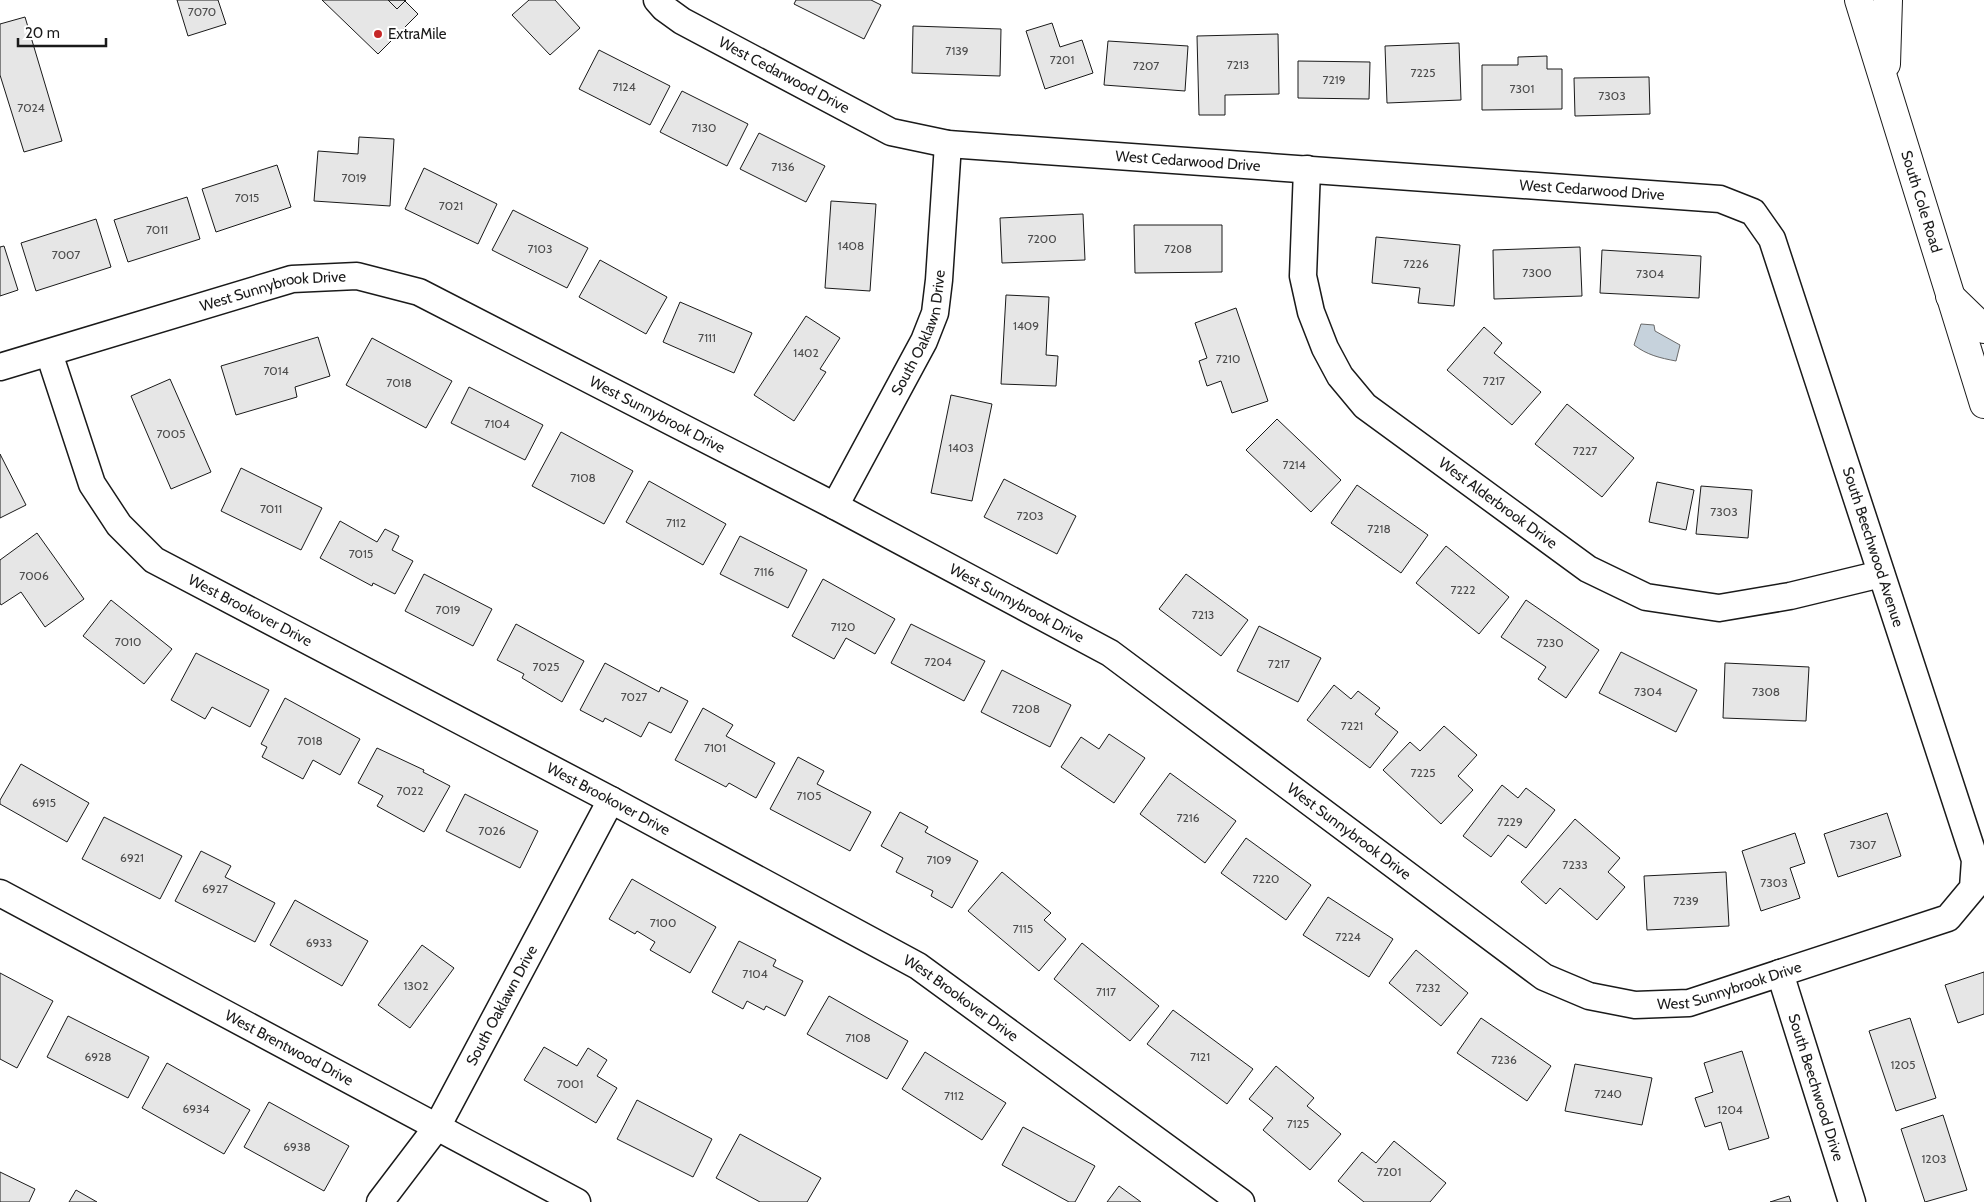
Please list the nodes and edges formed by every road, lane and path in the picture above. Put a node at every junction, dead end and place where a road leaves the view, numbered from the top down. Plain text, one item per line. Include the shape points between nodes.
1 (657, 0) edge
2 (1858, 0) edge
3 (1888, 0) edge
4 (1885, 81) junction
5 (948, 144) junction
6 (1307, 169) junction
7 (1753, 212) joint
8 (1950, 296) junction
9 (1984, 329) edge
10 (49, 353) junction
11 (0, 367) edge
12 (1984, 404) edge
13 (835, 506) junction
14 (1881, 574) junction
15 (610, 800) junction
16 (1973, 888) joint
17 (0, 893) edge
18 (1780, 973) junction
19 (437, 1127) junction
20 (380, 1202) edge
21 (577, 1202) edge
22 (1241, 1202) edge
23 (1852, 1202) edge

1 - 5 street, West Cedarwood Drive via 682,21 891,132
2 - 4 main road, South Cole Road
3 - 4 main road
4 - 8 main road, South Cole Road
5 - 6 street, West Cedarwood Drive
5 - 13 street, South Oaklawn Drive via 935,313 924,341
6 - 7 street, West Cedarwood Drive via 1720,199
6 - 14 street, West Alderbrook Drive via 1303,276 1311,312 1340,376 1365,406 1588,569 1646,597 1719,608 1790,596
7 - 14 street, South Beechwood Avenue via 1772,239
8 - 9 main road
8 - 12 main road, South Cole Road
10 - 11 street, West Sunnybrook Drive
10 - 13 street, West Sunnybrook Drive via 292,279 357,276 419,292
10 - 15 street, West Brookover Drive via 92,484 119,525 154,560
13 - 18 street, West Sunnybrook Drive via 1110,653 1544,977 1589,996 1635,1005 1689,1003
14 - 16 street, South Beechwood Avenue via 1974,860
15 - 19 street, South Oaklawn Drive
15 - 22 street, West Brookover Drive via 918,966
16 - 18 street, West Sunnybrook Drive via 1948,918
17 - 19 street, West Brentwood Drive
18 - 23 street, South Beechwood Drive
19 - 20 street, South Oaklawn Drive
19 - 21 street, West Brentwood Drive

